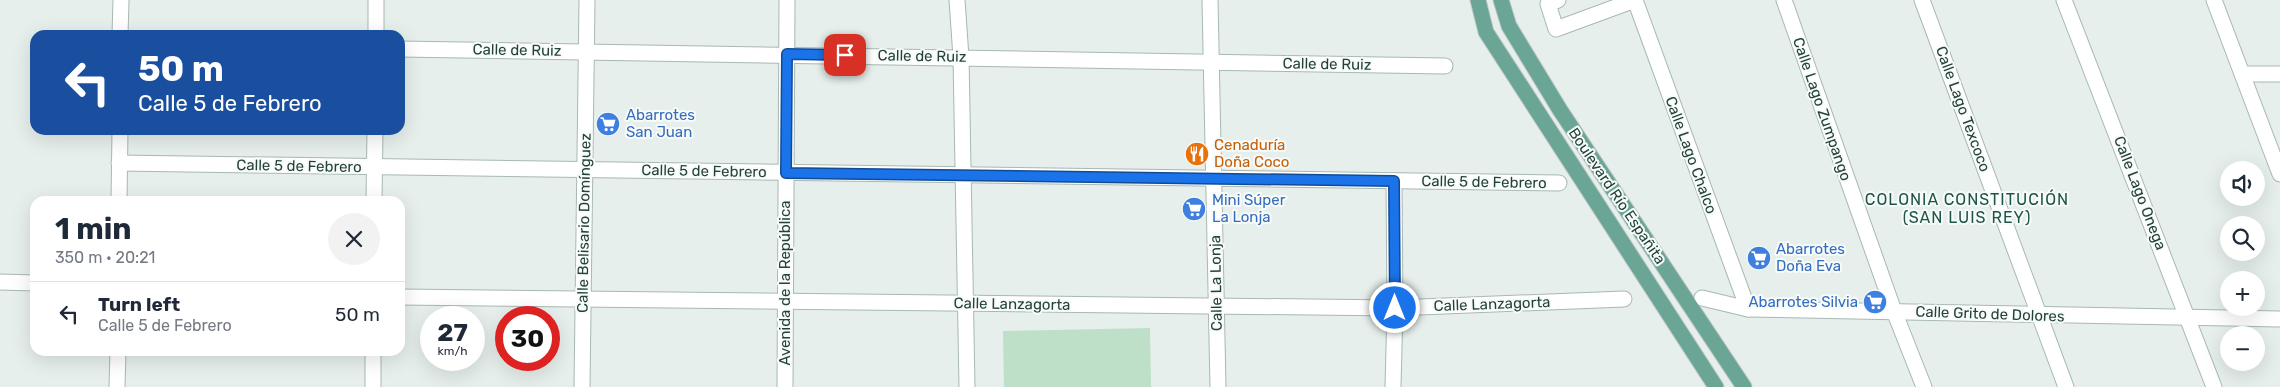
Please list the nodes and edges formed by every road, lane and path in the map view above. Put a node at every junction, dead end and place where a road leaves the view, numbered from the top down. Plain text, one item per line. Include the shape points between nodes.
1 (121, 0) edge
2 (376, 0) edge
3 (587, 0) edge
4 (787, 0) edge
5 (957, 0) edge
6 (1210, 0) edge
7 (1478, 0) edge
8 (1501, 0) edge
9 (1558, 0) edge
10 (1635, 0) edge
11 (1784, 0) edge
12 (1922, 0) edge
13 (2064, 0) edge
14 (2214, 0) edge
15 (120, 30) edge
16 (376, 30) edge
17 (405, 49) edge
18 (586, 51) junction
19 (787, 54) junction
20 (961, 57) junction
21 (1211, 62) junction
22 (1445, 66) dead end
23 (2242, 74) junction
24 (2280, 74) edge
25 (120, 135) edge
26 (375, 135) edge
27 (119, 163) junction
28 (375, 167) junction
29 (585, 170) junction
30 (786, 173) junction
31 (2280, 174) edge
32 (964, 175) junction
33 (1214, 179) junction
34 (1394, 181) junction
35 (1559, 183) dead end
36 (119, 196) edge
37 (374, 196) edge
38 (0, 282) edge
39 (30, 284) edge
40 (405, 297) edge
41 (1702, 298) dead end
42 (583, 299) junction
43 (1624, 299) dead end
44 (785, 301) junction
45 (966, 303) junction
46 (1217, 306) junction
47 (1395, 308) junction
48 (1748, 309) junction
49 (1894, 311) junction
50 (2040, 316) junction
51 (2188, 317) junction
52 (2280, 318) edge
53 (118, 356) edge
54 (373, 356) edge
55 (117, 387) edge
56 (373, 387) edge
57 (582, 387) edge
58 (785, 387) edge
59 (968, 387) edge
60 (1218, 387) edge
61 (1393, 387) edge
62 (1716, 387) edge
63 (1744, 387) edge
64 (1924, 387) edge
65 (2066, 387) edge
66 (2214, 387) edge

1 - 15 street
2 - 16 street
3 - 18 street, Calle Belisario Domínguez
4 - 19 street, Avenida de la República
5 - 20 street
6 - 21 street, Calle La Lonja
7 - 62 main road, Boulevard Río Españita via 1486,32
8 - 63 main road, Boulevard Río Españita via 1509,26 1560,110
9 - 10 street via 1548,4 1556,29
10 - 48 street, Calle Lago Chalco
11 - 49 street, Calle Lago Zumpango
12 - 50 street, Calle Lago Texcoco
13 - 51 street, Calle Lago Onega
14 - 23 street
17 - 18 street, Calle de Ruiz
18 - 19 street, Calle de Ruiz
18 - 29 street, Calle Belisario Domínguez
19 - 20 street, Calle de Ruiz
19 - 30 street, Avenida de la República
20 - 21 street, Calle de Ruiz
20 - 32 street
21 - 22 street, Calle de Ruiz
21 - 33 street, Calle La Lonja
23 - 24 street
23 - 31 street
25 - 27 street
26 - 28 street
27 - 28 street, Calle 5 de Febrero
27 - 36 street
28 - 29 street, Calle 5 de Febrero
28 - 37 street
29 - 30 street, Calle 5 de Febrero
29 - 42 street, Calle Belisario Domínguez
30 - 32 street, Calle 5 de Febrero
30 - 44 street, Avenida de la República
32 - 33 street, Calle 5 de Febrero
32 - 45 street
33 - 34 street, Calle 5 de Febrero
33 - 46 street, Calle La Lonja
34 - 35 street, Calle 5 de Febrero
34 - 47 street
38 - 39 street
40 - 42 street, Calle Lanzagorta
41 - 48 street, Calle Grito de Dolores
42 - 44 street, Calle Lanzagorta
42 - 57 street, Calle Belisario Domínguez
43 - 47 street, Calle Lanzagorta
44 - 45 street, Calle Lanzagorta
44 - 58 street, Avenida de la República
45 - 46 street, Calle Lanzagorta
45 - 59 street
46 - 47 street, Calle Lanzagorta
46 - 60 street, Calle La Lonja
47 - 61 street
48 - 49 street, Calle Grito de Dolores
49 - 50 street, Calle Grito de Dolores
49 - 64 street, Calle Lago Zumpango
50 - 51 street, Calle Grito de Dolores
50 - 65 street, Calle Lago Texcoco
51 - 52 street, Calle Grito de Dolores
51 - 66 street, Calle Lago Onega
53 - 55 street
54 - 56 street

